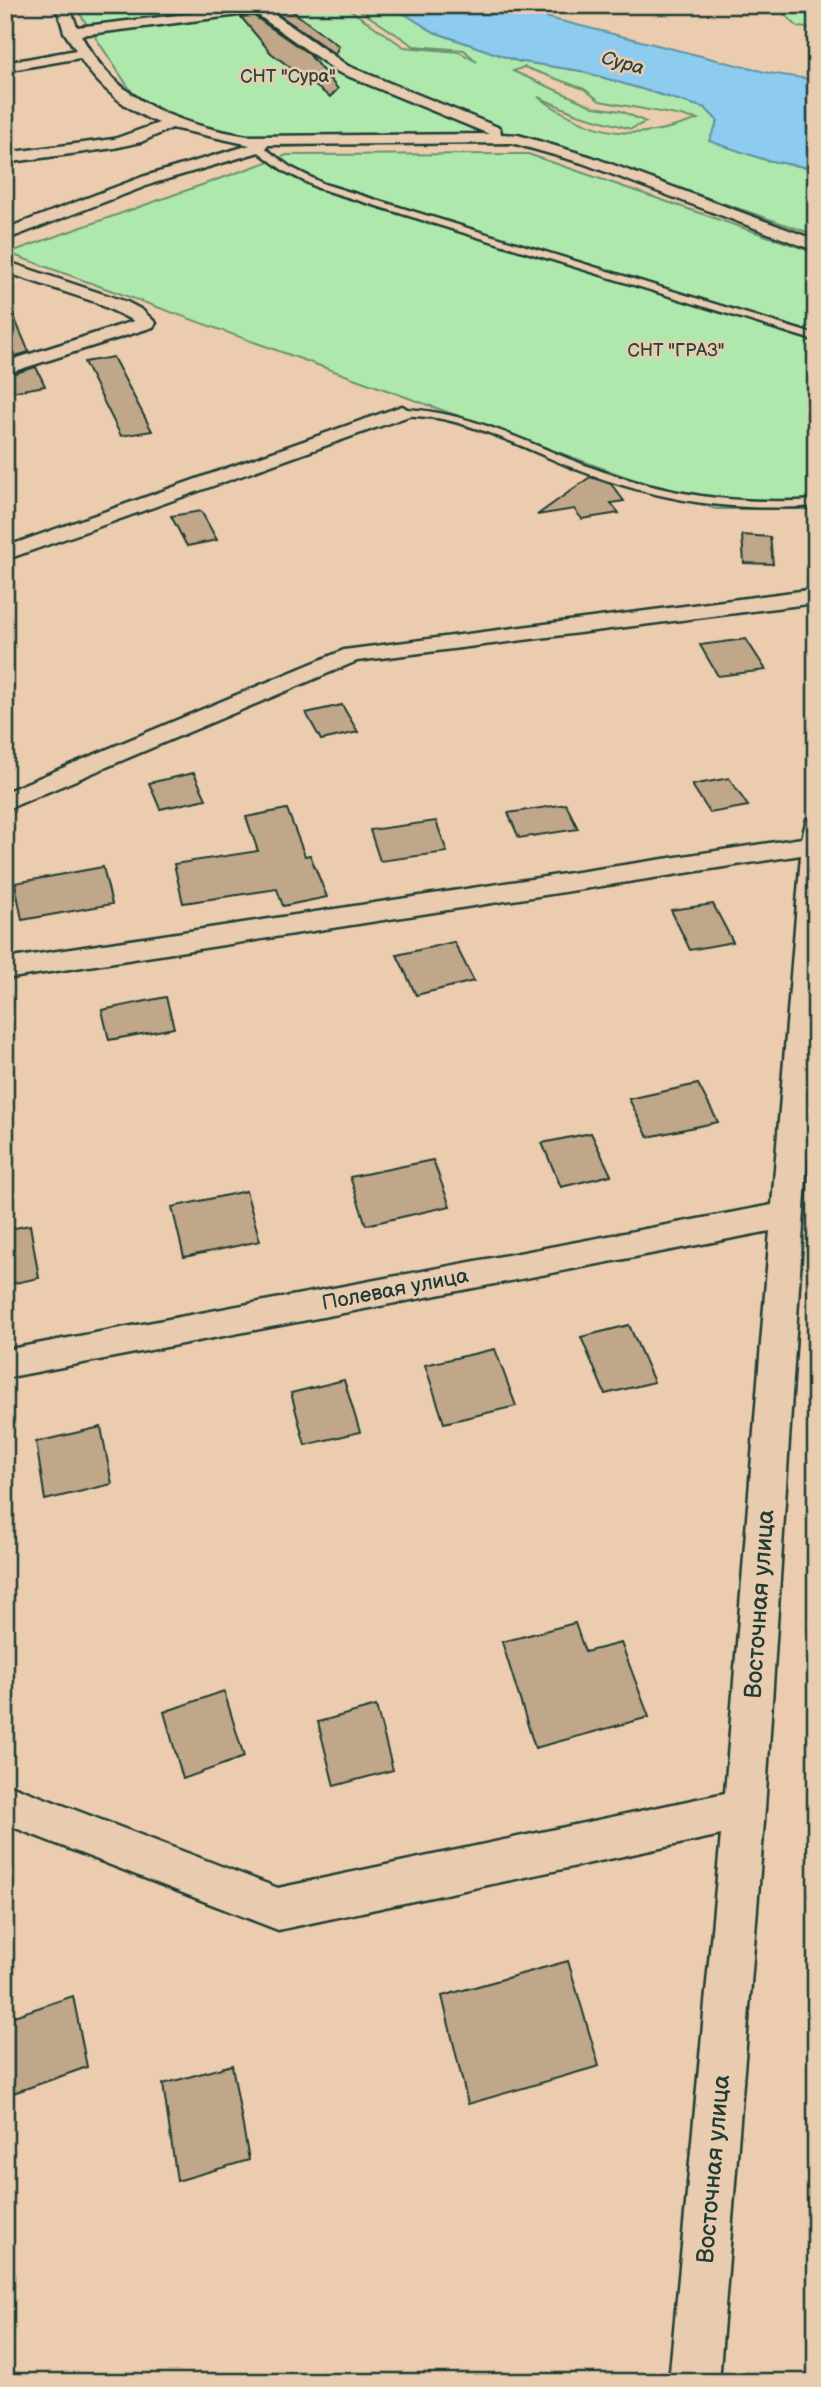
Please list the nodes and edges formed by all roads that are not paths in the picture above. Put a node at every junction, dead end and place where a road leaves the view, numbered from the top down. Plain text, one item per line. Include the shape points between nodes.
1 (62, 5) edge
2 (255, 7) edge
3 (71, 32) junction
4 (84, 53) junction
5 (5, 66) edge
6 (168, 124) junction
7 (513, 138) junction
8 (282, 141) junction
9 (259, 148) junction
10 (5, 158) edge
11 (5, 235) edge
12 (816, 246) edge
13 (9, 270) edge
14 (816, 338) edge
15 (5, 368) edge
16 (402, 412) joint
17 (816, 503) edge
18 (5, 554) edge
19 (816, 596) edge
20 (5, 802) edge
21 (814, 835) edge
22 (5, 969) edge
23 (786, 1214) junction
24 (5, 1364) edge
25 (5, 1803) edge
26 (744, 1809) junction
27 (694, 2382) edge

1 - 3 street
2 - 3 street
2 - 7 street via 343,69
3 - 4 street
4 - 5 street
4 - 6 street via 118,93
6 - 8 street via 217,137
6 - 10 street via 158,132 121,141
7 - 8 street
7 - 12 street via 587,160
8 - 9 street
9 - 11 street via 148,180
9 - 14 lane via 286,169 332,190
13 - 15 street via 68,286 132,312 147,323
16 - 17 lane via 436,414 516,438 582,468 691,502 745,507
16 - 18 street
19 - 20 street via 352,655
21 - 22 street
21 - 23 street, Восточная улица
23 - 24 street, Полевая улица
23 - 26 street, Восточная улица
25 - 26 street via 278,1909
26 - 27 street, Восточная улица

